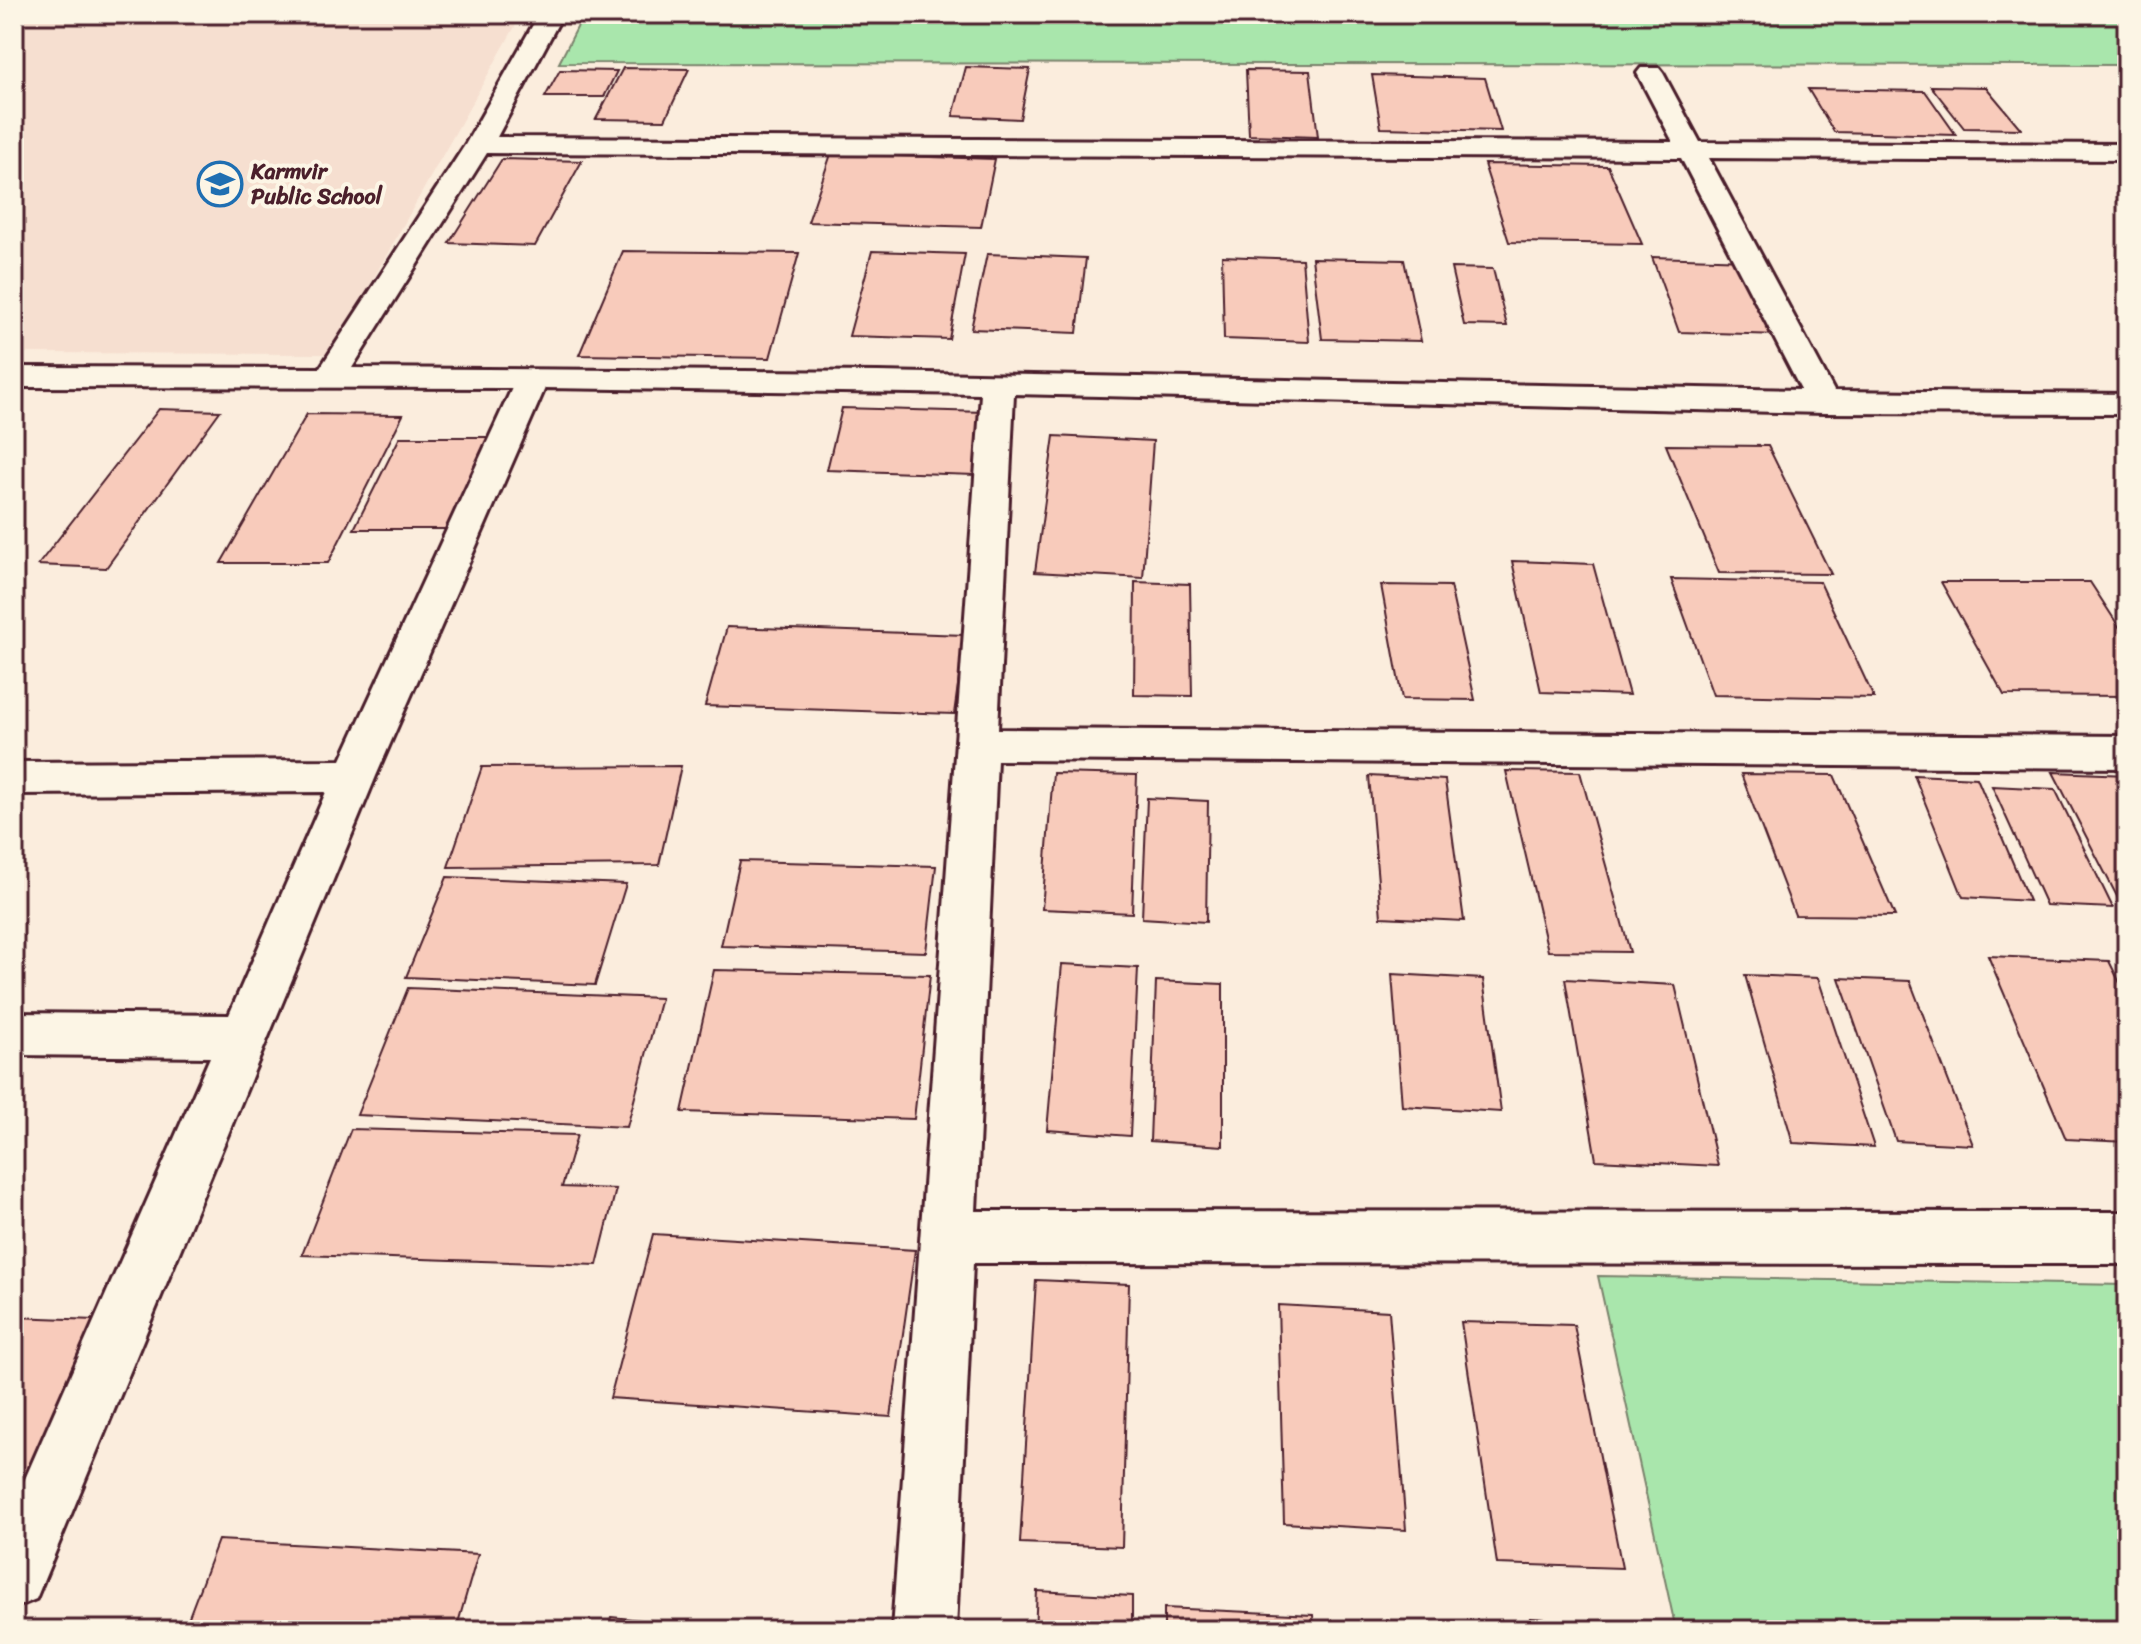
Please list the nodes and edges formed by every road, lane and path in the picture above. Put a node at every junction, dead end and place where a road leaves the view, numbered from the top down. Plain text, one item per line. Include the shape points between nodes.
1 (551, 14) edge
2 (1650, 73) dead end
3 (479, 145) junction
4 (1691, 150) junction
5 (2127, 152) edge
6 (14, 377) edge
7 (330, 377) junction
8 (533, 379) junction
9 (998, 384) junction
10 (1824, 403) junction
11 (2127, 404) edge
12 (977, 744) junction
13 (2127, 752) edge
14 (355, 776) junction
15 (14, 778) edge
16 (14, 1034) edge
17 (244, 1036) junction
18 (947, 1237) junction
19 (2127, 1238) edge
20 (14, 1577) edge
21 (924, 1630) edge

1 - 3 street
2 - 4 street
3 - 4 street
3 - 7 street
4 - 5 street
4 - 10 street
6 - 7 street
7 - 8 street
8 - 9 street
8 - 14 street
9 - 10 street
9 - 12 street
10 - 11 street
12 - 13 street
12 - 18 street
14 - 15 street
14 - 17 street
16 - 17 street
17 - 20 street
18 - 19 street
18 - 21 street

